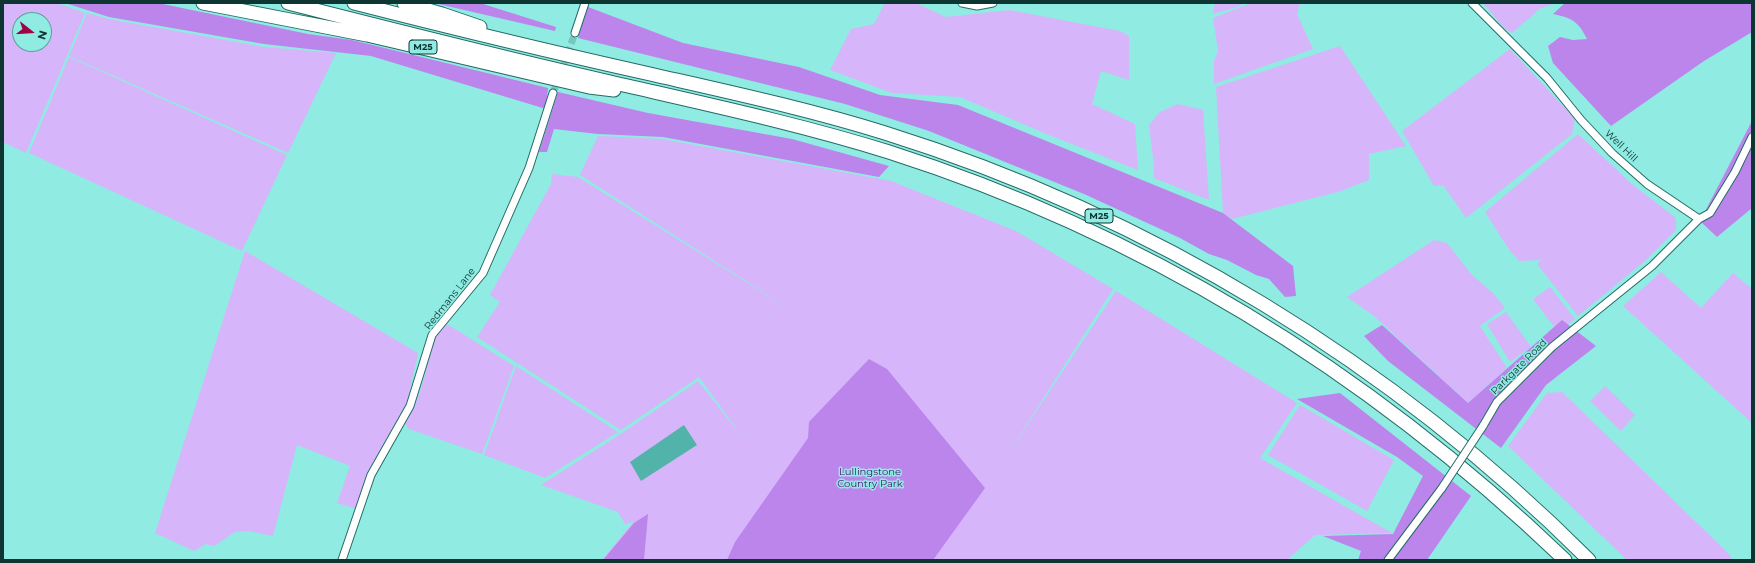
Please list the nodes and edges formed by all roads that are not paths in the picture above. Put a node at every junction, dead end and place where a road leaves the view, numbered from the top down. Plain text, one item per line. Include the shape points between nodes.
1 (203, 3) edge
2 (288, 3) edge
3 (354, 3) edge
4 (404, 3) edge
5 (585, 3) edge
6 (962, 3) edge
7 (993, 3) edge
8 (1472, 3) edge
9 (575, 33) tunnel mouth
10 (522, 44) junction
11 (642, 89) junction
12 (553, 93) tunnel mouth
13 (1752, 137) edge
14 (1699, 219) junction
15 (342, 560) edge
16 (1388, 560) edge
17 (1565, 560) edge
18 (1590, 560) edge

1 - 11 highway, M25 via 375,36 589,87
2 - 11 highway, M25 via 489,54
3 - 10 highway, M25
4 - 10 highway, M25 via 456,18
5 - 9 street
6 - 7 street via 977,6
8 - 14 street, Well Hill via 1548,78 1612,154 1647,184
10 - 18 highway, M25 via 838,119 977,164 1109,221 1234,286 1361,367 1460,442 1536,508
11 - 17 highway, M25 via 800,126 928,165 1024,202 1150,260 1282,335 1362,389 1467,471
12 - 15 street, Redmans Lane via 529,168 483,273 432,336 410,406 371,475
13 - 14 street via 1735,172 1710,213
14 - 16 street, Parkgate Road, bridge via 1652,266 1552,347 1497,402 1442,488

